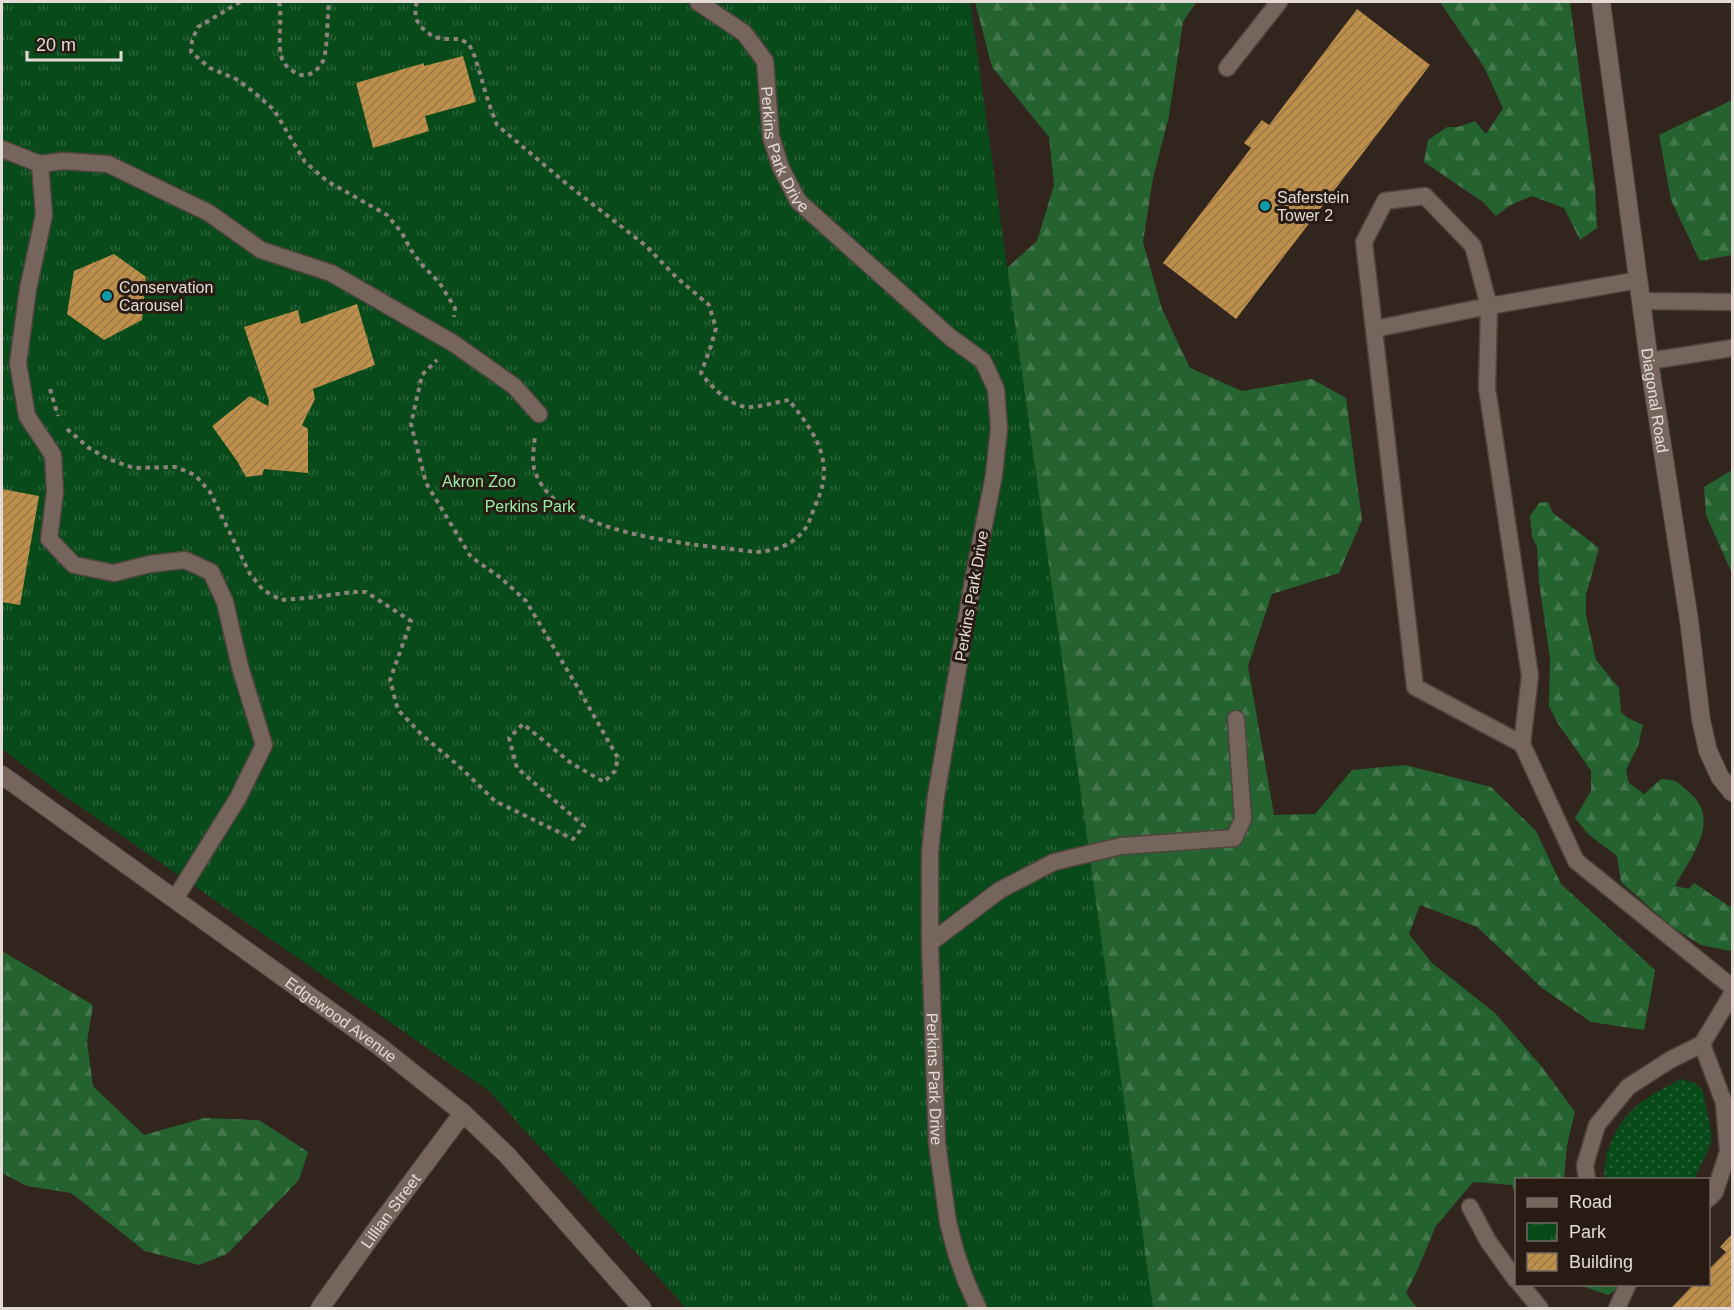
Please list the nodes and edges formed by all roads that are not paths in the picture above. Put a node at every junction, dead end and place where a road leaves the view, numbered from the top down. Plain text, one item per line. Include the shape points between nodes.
1 (698, 2) edge
2 (1279, 2) edge
3 (1601, 2) edge
4 (1227, 68) dead end
5 (2, 149) edge
6 (40, 164) junction
7 (1639, 280) junction
8 (1641, 301) junction
9 (1732, 302) edge
10 (1489, 306) junction
11 (1374, 329) junction
12 (1732, 348) edge
13 (1649, 361) junction
14 (539, 414) road end
15 (1236, 719) dead end
16 (1522, 744) junction
17 (2, 775) edge
18 (1732, 792) edge
19 (175, 899) junction
20 (930, 943) junction
21 (1732, 987) edge
22 (1732, 994) edge
23 (1702, 1044) junction
24 (463, 1113) junction
25 (1587, 1178) edge
26 (1710, 1197) edge
27 (1470, 1207) dead end
28 (1515, 1279) edge
29 (1522, 1286) edge
30 (1627, 1286) edge
31 (321, 1308) edge
32 (642, 1308) edge
33 (978, 1308) edge
34 (1540, 1308) edge
35 (1617, 1308) edge

1 - 20 lane, Perkins Park Drive via 744,33 765,61 771,137 798,201 983,361 996,389 999,428 994,475 935,807 930,852
2 - 4 lane
3 - 7 street, Diagonal Road
5 - 6 lane
6 - 14 lane via 108,164 209,213 261,250 331,273 453,343 514,386
6 - 19 lane via 44,215 18,363 27,416 53,455 55,492 49,539 74,565 114,573 185,560 211,572 225,602 264,745 238,798
7 - 8 street, Diagonal Road
7 - 10 lane
8 - 9 lane
8 - 13 street, Diagonal Road
10 - 11 lane
10 - 11 lane via 1473,246 1425,196 1385,201 1364,242
10 - 16 lane via 1487,388 1530,676
11 - 16 lane via 1415,687
12 - 13 lane
13 - 18 street, Diagonal Road via 1701,720 1708,751
15 - 20 lane via 1243,819 1234,838 1121,846 1054,862 1000,890
16 - 21 lane via 1576,861
17 - 19 street, Edgewood Avenue
19 - 24 street, Edgewood Avenue via 379,1046
20 - 33 lane, Perkins Park Drive via 937,1143 948,1222
22 - 23 lane
23 - 25 lane via 1628,1086 1597,1125 1584,1165
23 - 26 lane via 1724,1103 1728,1152
24 - 31 street, Lillian Street
24 - 32 street, Edgewood Avenue via 507,1155
27 - 28 lane
29 - 34 lane
30 - 35 lane

